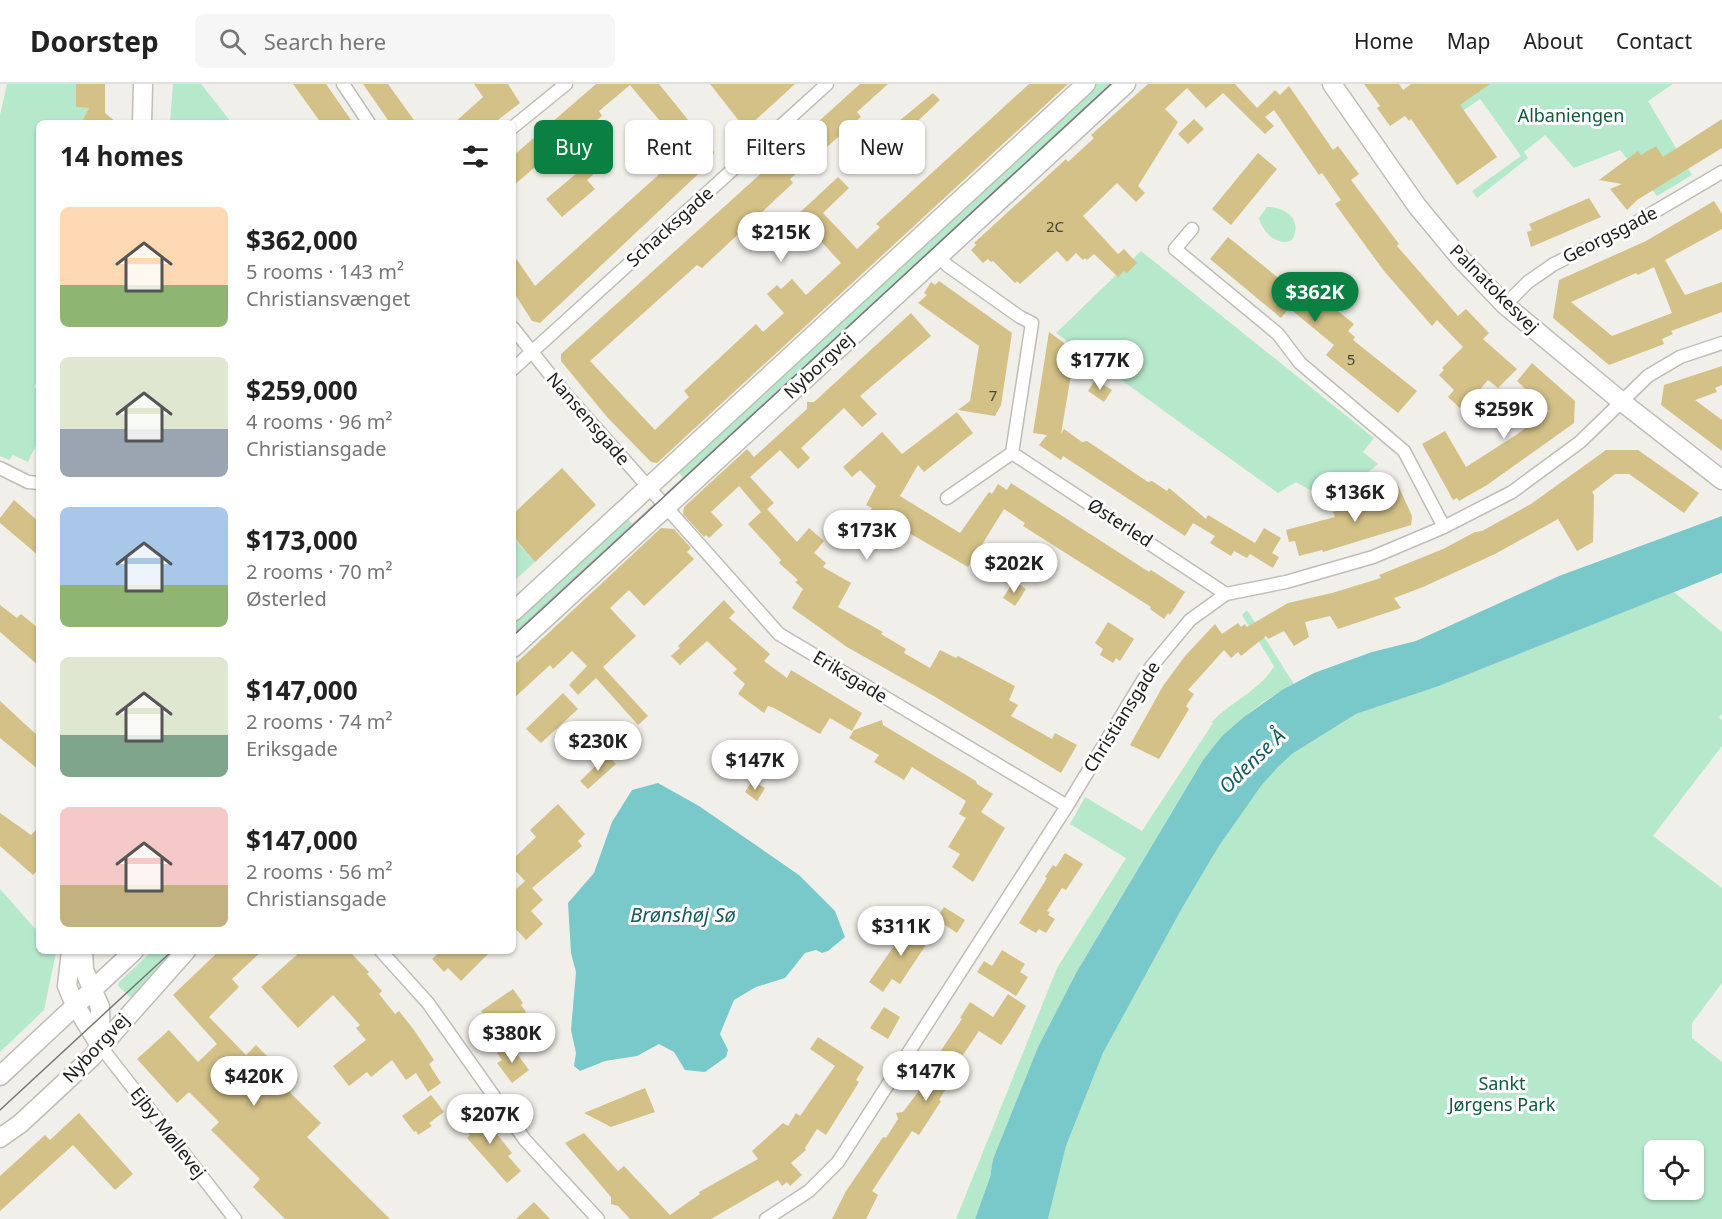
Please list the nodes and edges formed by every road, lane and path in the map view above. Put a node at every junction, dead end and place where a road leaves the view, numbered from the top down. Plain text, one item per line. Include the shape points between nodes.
1 (143, 84) edge
2 (343, 84) edge
3 (566, 84) edge
4 (826, 84) edge
5 (1086, 84) edge
6 (1126, 84) edge
7 (1332, 84) edge
8 (142, 120) edge
9 (367, 120) edge
10 (516, 125) edge
11 (1722, 172) edge
12 (1192, 229) dead end
13 (938, 256) junction
14 (1504, 305) junction
15 (516, 332) edge
16 (1722, 343) edge
17 (530, 353) junction
18 (516, 366) edge
19 (1622, 402) junction
20 (1012, 453) junction
21 (0, 468) edge
22 (1722, 480) edge
23 (36, 483) edge
24 (648, 487) junction
25 (948, 498) dead end
26 (666, 508) junction
27 (1444, 527) junction
28 (1226, 594) junction
29 (516, 609) edge
30 (516, 645) edge
31 (1067, 807) junction
32 (71, 954) edge
33 (83, 954) edge
34 (131, 954) edge
35 (183, 954) edge
36 (384, 954) edge
37 (93, 989) junction
38 (75, 1005) junction
39 (101, 1047) junction
40 (0, 1076) edge
41 (0, 1138) edge
42 (235, 1219) edge
43 (597, 1219) edge
44 (766, 1219) edge

1 - 8 street
2 - 9 street
3 - 10 street
4 - 17 street, Schacksgade
5 - 24 street, Nyborgvej
6 - 13 street, Nyborgvej
7 - 14 street, Palnatokesvej via 1422,212
11 - 14 street, Georgsgade via 1627,228 1554,264
12 - 27 street via 1175,249 1278,334 1300,363 1404,452
13 - 20 street via 1032,323
13 - 26 street, Nyborgvej
14 - 19 street, Palnatokesvej
15 - 17 street, Nansensgade
16 - 19 street, Christiansgade via 1680,357 1656,371
17 - 18 street, Schacksgade
17 - 24 street, Nansensgade
19 - 22 street, Palnatokesvej
19 - 27 street, Christiansgade via 1580,442 1512,492
20 - 25 street
20 - 28 street, Østerled
21 - 23 street
24 - 26 street, Nansensgade
24 - 29 street, Nyborgvej
26 - 30 street, Nyborgvej
26 - 31 street, Eriksgade via 779,634
27 - 28 street, Christiansgade via 1373,557 1286,582
28 - 31 street, Christiansgade via 1190,620 1151,667
31 - 44 street, Christiansgade via 838,1162 809,1191
32 - 38 street via 67,986
33 - 37 street via 84,970
34 - 37 street
35 - 39 street, Nyborgvej
36 - 43 street via 428,1003 525,1140
37 - 38 street
37 - 39 street via 100,1007
38 - 39 street
38 - 40 street
39 - 41 street, Nyborgvej
39 - 42 street, Ejby Møllevej

